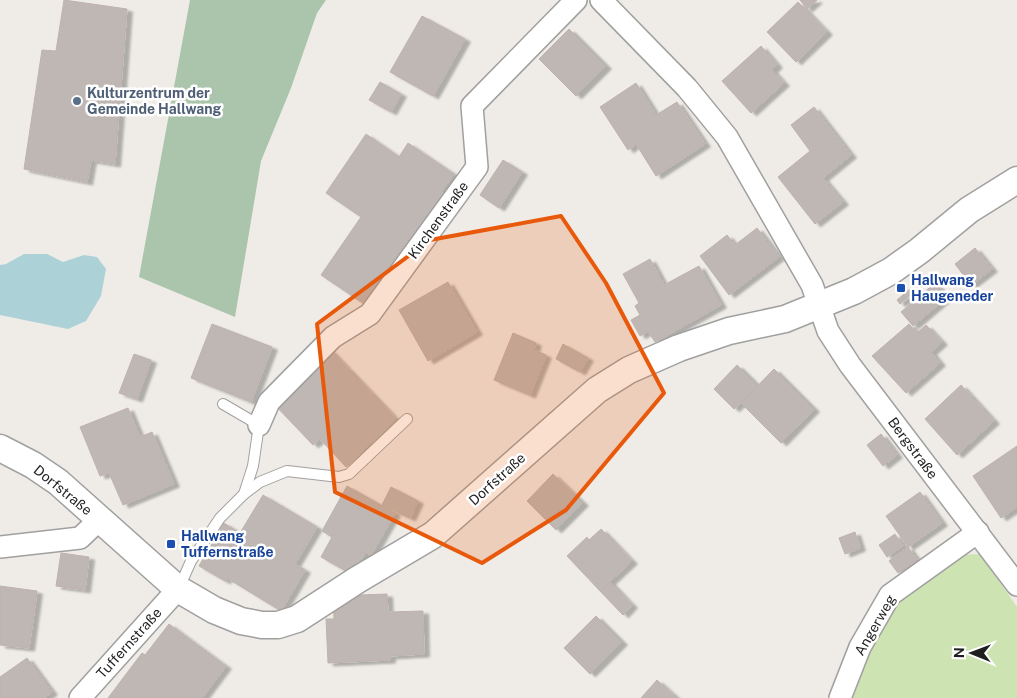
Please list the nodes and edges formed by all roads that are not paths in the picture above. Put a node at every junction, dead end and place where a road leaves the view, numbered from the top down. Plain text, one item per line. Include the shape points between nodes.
1 (576, 0) edge
2 (601, 0) edge
3 (1017, 180) edge
4 (819, 306) junction
5 (223, 404) dead end
6 (406, 419) dead end
7 (259, 425) junction
8 (0, 448) edge
9 (244, 494) junction
10 (100, 519) junction
11 (978, 532) junction
12 (0, 547) edge
13 (1017, 585) edge
14 (178, 589) junction
15 (80, 698) edge
16 (840, 698) edge

1 - 7 street, Kirchenstraße via 472,106 477,168 370,314 333,337 269,402
2 - 4 street via 687,88 727,137 812,284
3 - 4 street, Dorfstraße via 969,210 891,271
4 - 11 street, Bergstraße via 828,330 850,365
4 - 14 street, Dorfstraße via 784,319 729,331 679,348 630,370 597,390 433,535 297,619 278,625 241,620 214,610
5 - 7 lane
6 - 9 lane via 349,474 339,478 287,471 260,482
7 - 9 lane via 253,466
8 - 10 street, Dorfstraße via 58,482
9 - 14 lane via 220,518 191,560
10 - 12 street, Dorfstraße via 80,538
10 - 14 street, Dorfstraße
11 - 13 street, Bergstraße
11 - 16 street, Angerweg via 890,595 860,646
14 - 15 street, Tuffernstraße

